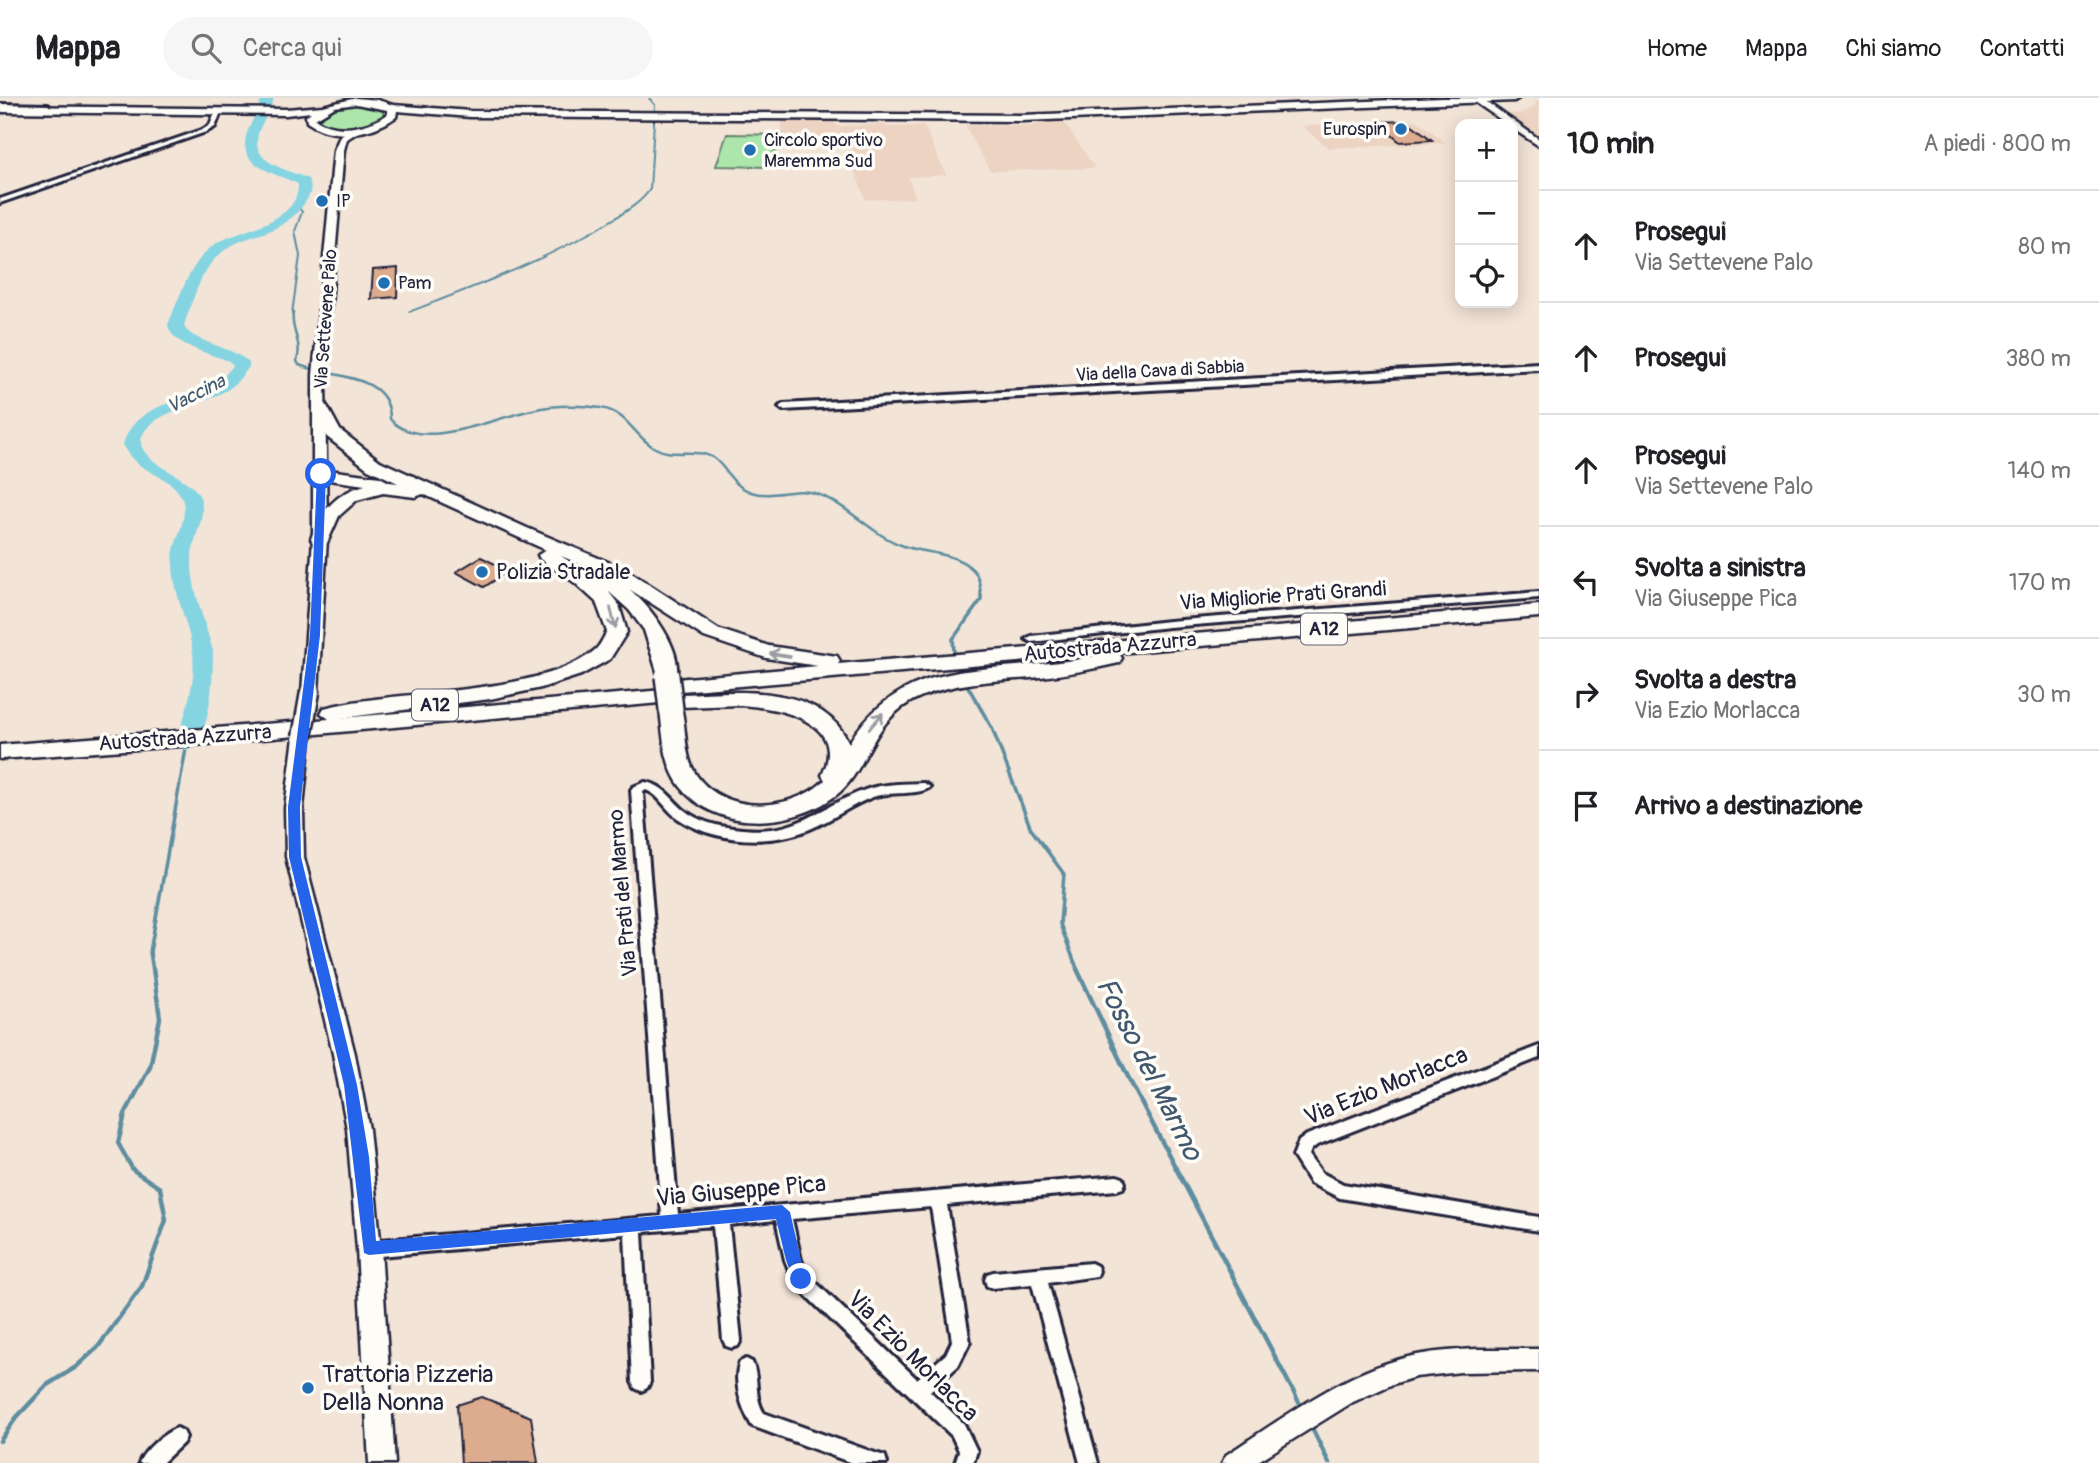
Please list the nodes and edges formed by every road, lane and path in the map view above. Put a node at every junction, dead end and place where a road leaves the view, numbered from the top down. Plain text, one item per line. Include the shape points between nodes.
1 (37, 98) edge
2 (1502, 98) edge
3 (1514, 98) edge
4 (342, 100) edge
5 (1478, 100) edge
6 (28, 106) junction
7 (0, 108) edge
8 (321, 108) junction
9 (87, 110) junction
10 (218, 112) junction
11 (286, 112) junction
12 (391, 114) junction
13 (1506, 119) edge
14 (310, 120) junction
15 (1518, 128) edge
16 (331, 129) junction
17 (358, 129) junction
18 (340, 141) junction
19 (1539, 144) edge
20 (0, 201) edge
21 (1539, 366) edge
22 (783, 407) dead end
23 (321, 410) junction
24 (374, 465) junction
25 (321, 474) junction
26 (408, 489) junction
27 (320, 539) junction
28 (543, 553) junction
29 (569, 554) junction
30 (1539, 595) edge
31 (1539, 611) edge
32 (1539, 622) edge
33 (1031, 639) dead end
34 (1111, 652) junction
35 (960, 666) junction
36 (673, 695) junction
37 (332, 713) junction
38 (208, 731) junction
39 (170, 734) junction
40 (0, 739) edge
41 (0, 752) edge
42 (924, 787) dead end
43 (1539, 1052) edge
44 (1117, 1183) dead end
45 (938, 1199) junction
46 (782, 1212) junction
47 (720, 1217) junction
48 (671, 1222) junction
49 (1539, 1224) edge
50 (633, 1225) junction
51 (369, 1248) junction
52 (1091, 1271) dead end
53 (1038, 1276) junction
54 (993, 1280) dead end
55 (732, 1340) dead end
56 (1539, 1360) edge
57 (746, 1368) dead end
58 (641, 1382) dead end
59 (918, 1391) junction
60 (177, 1437) dead end
61 (380, 1459) edge
62 (148, 1463) edge
63 (878, 1463) edge
64 (964, 1463) edge
65 (1089, 1463) edge
66 (1234, 1463) edge

1 - 6 street
2 - 3 main road
2 - 5 main road
4 - 8 main road
4 - 12 main road via 368,102
5 - 12 main road via 1033,118
5 - 13 street
6 - 7 street
6 - 9 street
7 - 9 main road
8 - 11 main road
8 - 14 main road
9 - 10 main road
10 - 11 main road
10 - 20 street via 213,126 201,132
11 - 14 main road
12 - 17 main road
14 - 16 main road
15 - 19 street
16 - 17 main road
16 - 18 main road
17 - 18 main road
18 - 23 main road, Via Settevene Palo via 320,370
21 - 22 street, Via della Cava di Sabbia
23 - 24 highway via 333,433
23 - 25 main road, Via Settevene Palo
24 - 25 highway via 349,463
24 - 29 highway
25 - 26 highway
25 - 27 main road, Via Settevene Palo
26 - 27 highway via 378,488 347,498 332,512
26 - 28 highway
27 - 51 main road, Via Settevene Palo, bridge via 310,692 294,807 295,857 355,1108
28 - 36 highway via 600,577 636,604 659,640
28 -> 37 highway via 582,579 610,607 615,634 596,658 563,675 519,688
35 -> 29 highway via 840,662 747,647 702,628 626,577
29 - 36 highway via 648,611 668,649
30 - 33 street, Via Migliorie Prati Grandi
31 - 34 highway, Autostrada Azzurra / A12
32 - 34 highway, Autostrada Azzurra / A12
34 - 35 highway via 1081,667
35 - 36 highway, Autostrada Azzurra / A12
36 -> 35 highway via 680,762 695,789 727,807 772,811 805,804 830,788 870,727 889,707
36 - 36 highway via 794,708 831,730 840,747 840,760 827,783 806,799 769,807 740,805 717,797 694,779 685,762
36 - 37 highway, Autostrada Azzurra / A12
36 - 38 highway, Autostrada Azzurra / A12 via 463,719
37 - 38 highway, Autostrada Azzurra / A12
38 - 39 highway, Autostrada Azzurra / A12
39 - 40 highway, Autostrada Azzurra / A12
39 - 41 highway, Autostrada Azzurra / A12
42 - 48 street, Via Prati del Marmo via 873,792 810,825 767,835 704,826 681,814 656,788 638,790
43 - 49 street, Via Ezio Morlacca via 1312,1140 1301,1156 1316,1178 1340,1191
44 - 45 street, Via Giuseppe Pica
45 - 46 street, Via Giuseppe Pica
45 - 59 street via 961,1342 952,1360
46 - 47 street, Via Giuseppe Pica
46 - 59 street, Via Ezio Morlacca via 801,1279
47 - 48 street, Via Giuseppe Pica
47 - 55 street
48 - 50 street, Via Giuseppe Pica
50 - 51 street, Via Giuseppe Pica
50 - 58 street
51 - 61 main road
52 - 53 street
53 - 54 street
53 - 65 street
56 - 66 street via 1413,1366 1334,1402
57 - 63 street via 749,1405 758,1420
59 - 64 street, Via Ezio Morlacca via 961,1434 968,1451
60 - 62 street

